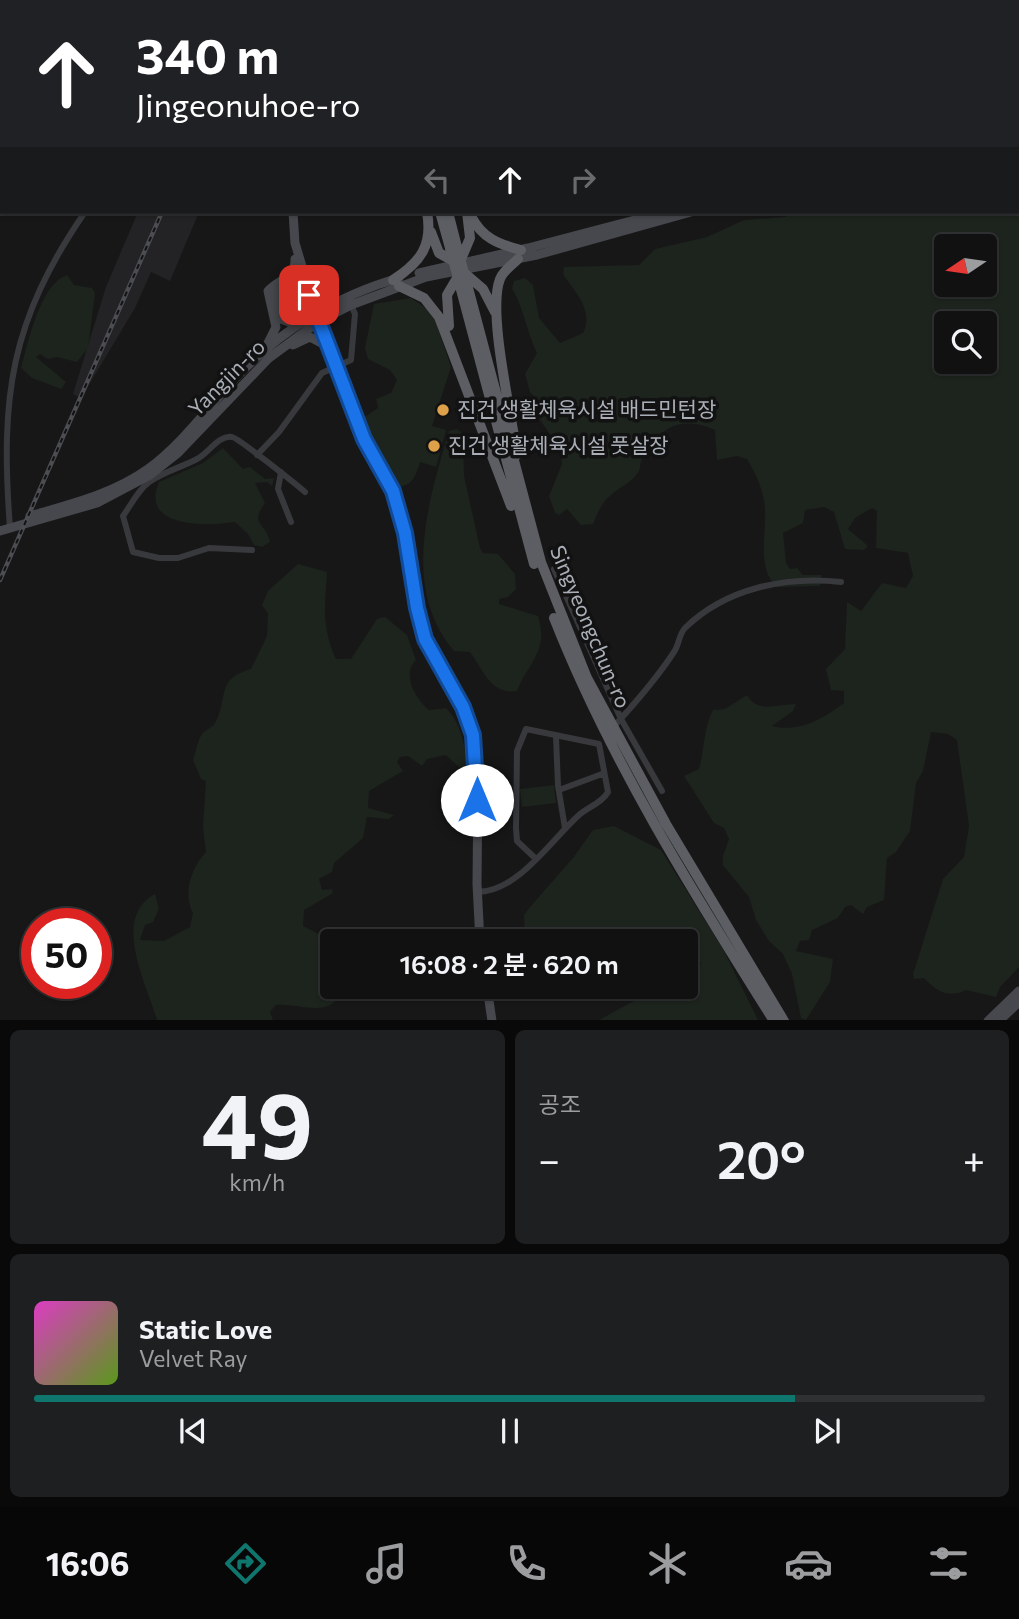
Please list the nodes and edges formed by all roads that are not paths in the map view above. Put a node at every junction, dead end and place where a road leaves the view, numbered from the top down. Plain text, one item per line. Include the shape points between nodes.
1 (84, 214) edge
2 (293, 214) edge
3 (427, 214) edge
4 (441, 214) edge
5 (448, 214) edge
6 (468, 214) edge
7 (469, 214) edge
8 (658, 214) edge
9 (683, 214) edge
10 (430, 229) junction
11 (295, 243) junction
12 (454, 247) junction
13 (519, 254) junction
14 (460, 267) junction
15 (304, 279) junction
16 (396, 283) junction
17 (464, 285) junction
18 (309, 295) junction
19 (351, 305) junction
20 (332, 309) junction
21 (317, 318) junction
22 (497, 318) junction
23 (305, 320) junction
24 (327, 346) junction
25 (262, 353) junction
26 (276, 353) junction
27 (457, 358) junction
28 (336, 368) junction
29 (257, 455) junction
30 (281, 472) junction
31 (136, 489) junction
32 (305, 492) dead end
33 (528, 520) junction
34 (291, 522) dead end
35 (5, 527) edge
36 (525, 537) junction
37 (252, 550) dead end
38 (554, 569) dead end
39 (841, 582) dead end
40 (619, 722) junction
41 (556, 737) junction
42 (602, 774) junction
43 (559, 790) junction
44 (662, 791) dead end
45 (565, 828) junction
46 (536, 859) junction
47 (477, 892) junction
48 (479, 929) edge
49 (1019, 991) edge
50 (488, 999) edge
51 (1019, 1002) edge
52 (492, 1020) edge
53 (774, 1020) edge
54 (784, 1020) edge
55 (988, 1020) edge
56 (999, 1020) edge

1 - 35 street via 38,289 11,364 1,430
2 - 11 main road
3 - 10 highway
4 - 12 highway, Singyeongchun-ro
5 - 12 highway, Singyeongchun-ro
6 - 14 highway via 470,238
7 - 13 highway via 483,234
8 - 13 main road, Yangjin-ro
9 - 13 main road, Yangjin-ro
10 - 14 highway via 439,253
10 - 16 highway via 424,254
11 - 15 main road
11 - 25 main road via 296,268 268,290 276,327
12 - 17 highway, Singyeongchun-ro, bridge
13 - 14 main road, Yangjin-ro
13 - 22 highway via 501,276
14 - 16 main road, Yangjin-ro
14 - 22 highway via 483,289
14 - 27 highway via 445,305
15 - 18 main road
15 - 20 main road via 317,301
16 - 19 main road, Yangjin-ro
16 - 20 main road, Yangjin-ro
16 - 27 highway via 434,307
17 - 33 highway, Singyeongchun-ro
17 - 36 highway, Singyeongchun-ro
18 - 21 main road
18 - 23 main road via 295,283 275,293 281,319 294,324
19 - 20 main road, Yangjin-ro
19 - 28 street via 355,314 352,360
20 - 21 main road, Yangjin-ro
20 - 24 main road
21 - 23 main road, Yangjin-ro
21 - 24 main road
21 - 26 main road, Yangjin-ro
22 - 33 highway
23 - 25 main road, Yangjin-ro
24 - 26 main road via 310,338
24 - 28 main road
25 - 35 main road, Yangjin-ro via 149,469 97,496
26 - 31 main road, Yangjin-ro
27 - 36 highway via 489,454
28 - 29 street via 322,373
28 - 47 main road via 364,439 393,491 425,639 463,707 473,735 478,778
29 - 30 street
29 - 31 street via 238,438 223,437 197,459
30 - 32 street
30 - 34 street via 278,489
31 - 35 main road, Yangjin-ro
31 - 37 street via 123,516 133,552 178,558 209,548
33 - 54 highway, Singyeongchun-ro via 559,610 614,732
36 - 53 highway, Singyeongchun-ro via 566,649 596,713 681,868
38 - 40 street
39 - 40 street via 765,583 708,611 683,630 676,649
40 - 44 street
41 - 42 street via 601,742
41 - 43 street
41 - 46 street via 526,729 517,751 517,841
42 - 43 street
42 - 45 street via 608,792 605,798
43 - 45 street
45 - 46 street
46 - 47 street via 489,892
47 - 48 main road
49 - 55 main road
50 - 52 main road
51 - 56 main road

